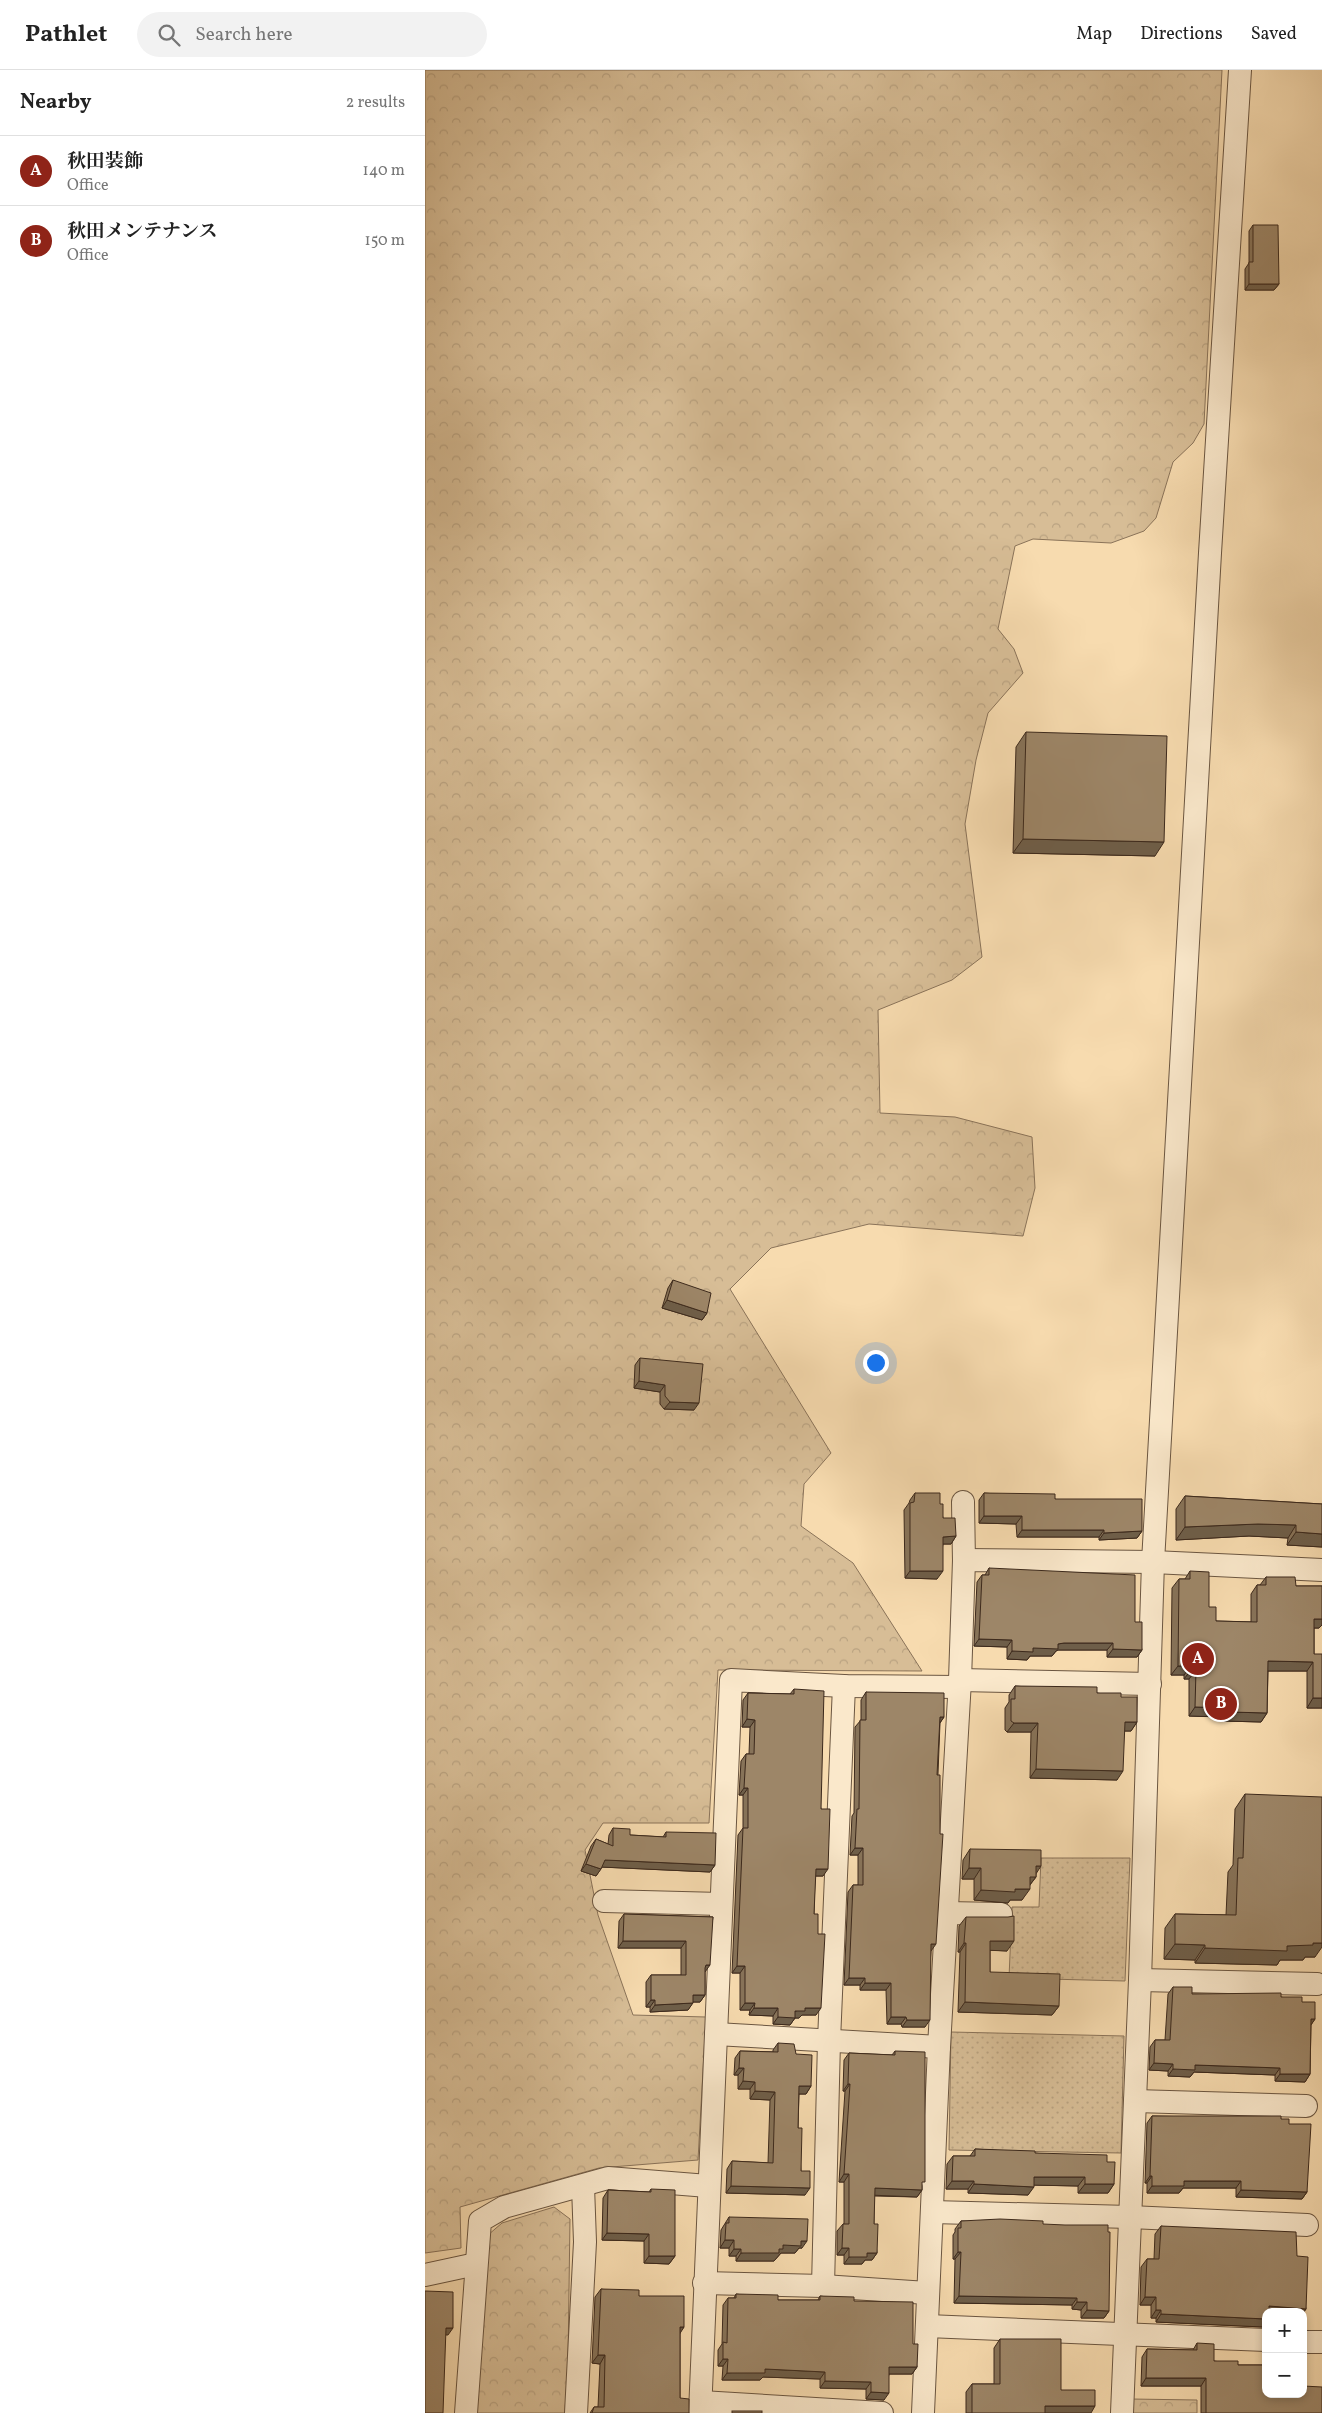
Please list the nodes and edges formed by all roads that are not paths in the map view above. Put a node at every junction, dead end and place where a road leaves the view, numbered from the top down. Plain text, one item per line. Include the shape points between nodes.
1 (1240, 70) edge
2 (963, 1502) dead end
3 (964, 1562) junction
4 (1153, 1562) junction
5 (1322, 1570) edge
6 (960, 1683) junction
7 (1150, 1684) junction
8 (844, 1686) junction
9 (604, 1901) dead end
10 (721, 1904) junction
11 (946, 1913) junction
12 (1001, 1914) dead end
13 (1140, 1980) junction
14 (1317, 1984) dead end
15 (716, 2034) junction
16 (829, 2041) junction
17 (939, 2047) junction
18 (1135, 2101) junction
19 (1307, 2106) dead end
20 (583, 2186) junction
21 (708, 2186) junction
22 (932, 2212) junction
23 (1130, 2217) junction
24 (1307, 2225) dead end
25 (476, 2264) junction
26 (425, 2275) edge
27 (704, 2284) junction
28 (823, 2286) junction
29 (927, 2293) junction
30 (927, 2326) junction
31 (1125, 2334) junction
32 (1262, 2340) edge
33 (1307, 2342) edge
34 (1322, 2342) edge
35 (701, 2407) edge
36 (466, 2413) edge
37 (576, 2413) edge
38 (882, 2413) edge
39 (923, 2413) edge
40 (1122, 2413) edge

1 - 4 street
2 - 3 street
3 - 4 street
3 - 6 street
4 - 5 street
4 - 7 street
6 - 7 street
6 - 8 street
6 - 11 street
7 - 13 street
8 - 10 street via 731,1680
8 - 16 street
9 - 10 street
10 - 15 street
11 - 12 street
11 - 17 street
13 - 14 street
13 - 18 street
15 - 16 street
15 - 21 street
16 - 17 street
16 - 28 street
17 - 22 street
18 - 19 street
18 - 23 street
20 - 21 street via 607,2178
20 - 25 street via 504,2207 480,2221
20 - 37 street via 585,2242
21 - 27 street
22 - 23 street
22 - 29 street
23 - 24 street
23 - 31 street
25 - 26 street
25 - 36 street
27 - 28 street
27 - 35 street
28 - 29 street
29 - 30 street
30 - 31 street
30 - 39 street
31 - 32 street
31 - 40 street
33 - 34 street
35 - 38 street

